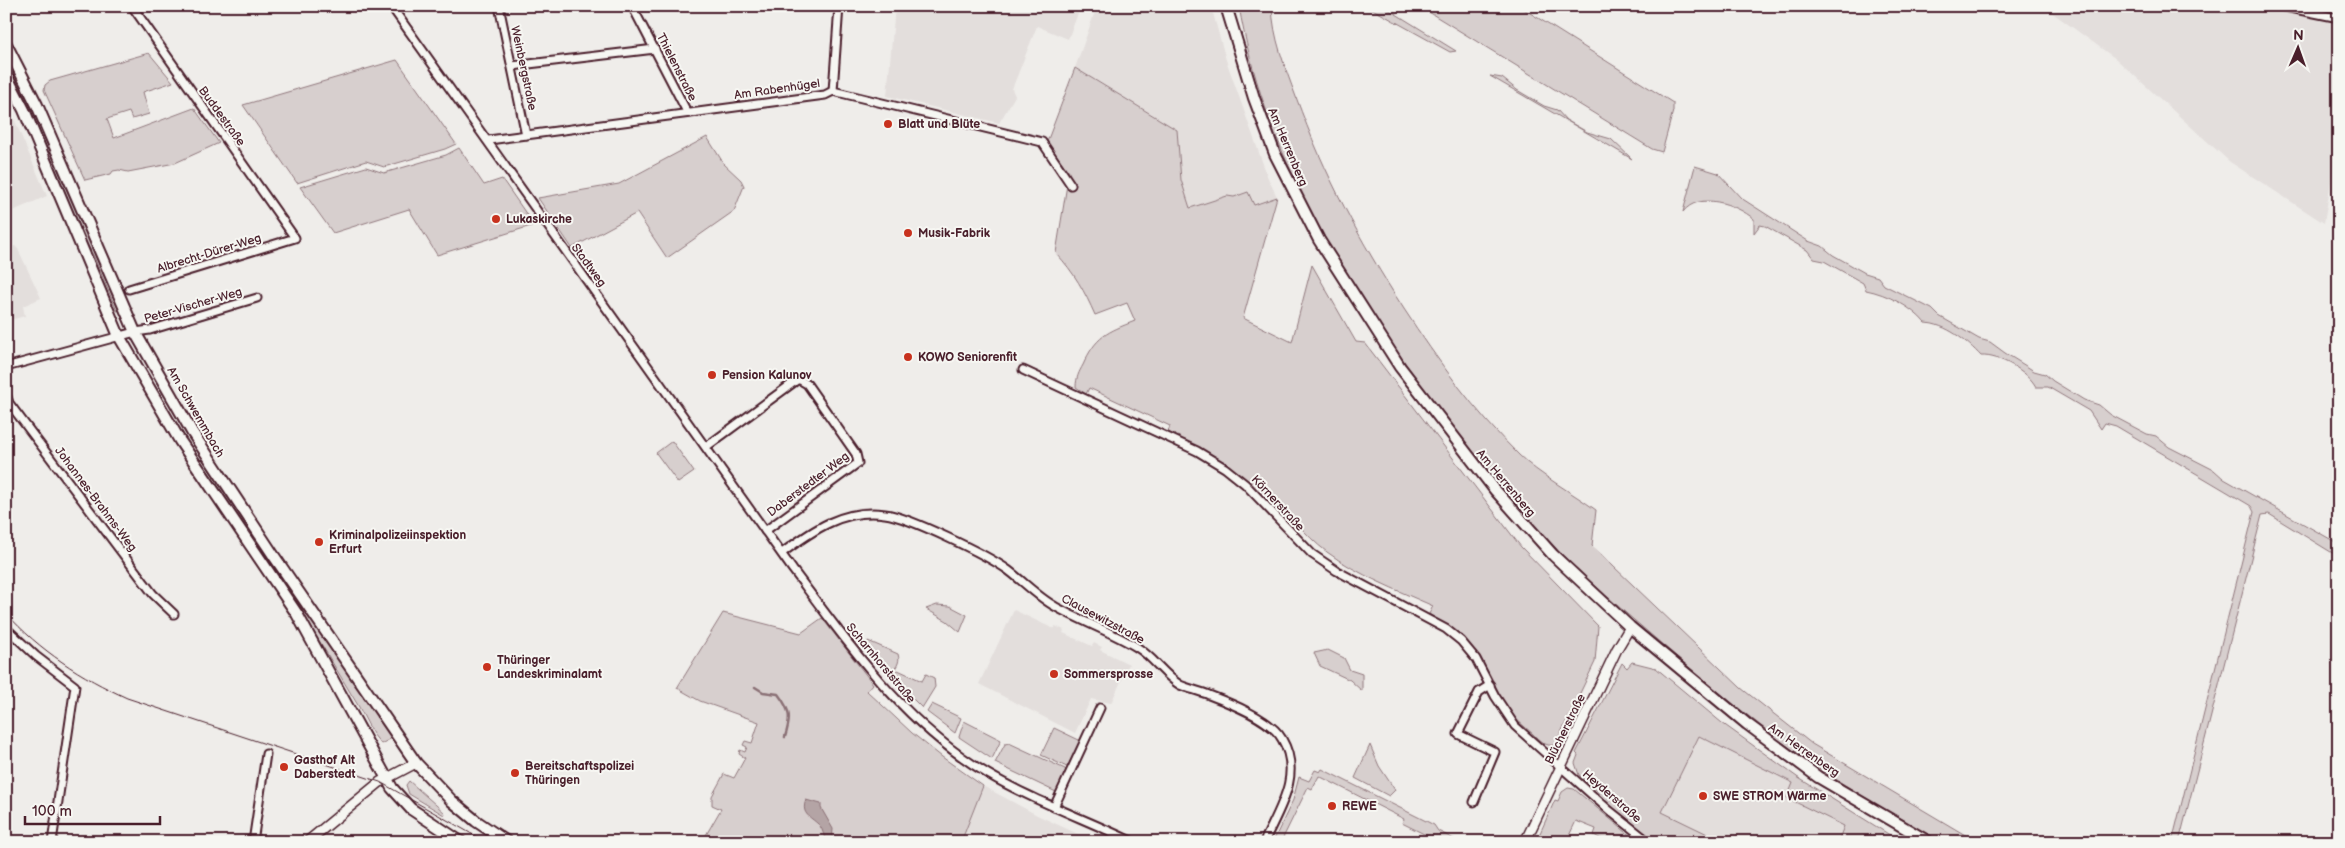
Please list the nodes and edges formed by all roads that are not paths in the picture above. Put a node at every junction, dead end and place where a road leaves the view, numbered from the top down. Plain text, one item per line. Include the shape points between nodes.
1 (132, 6) edge
2 (391, 6) edge
3 (499, 6) edge
4 (632, 6) edge
5 (839, 6) edge
6 (1226, 6) edge
7 (2279, 6) edge
8 (2339, 18) edge
9 (6, 44) edge
10 (655, 49) junction
11 (512, 66) junction
12 (6, 75) edge
13 (833, 90) junction
14 (687, 112) junction
15 (526, 135) junction
16 (489, 140) junction
17 (1071, 185) dead end
18 (295, 238) joint
19 (129, 289) dead end
20 (256, 298) dead end
21 (135, 332) junction
22 (119, 336) junction
23 (6, 367) edge
24 (1023, 370) dead end
25 (6, 394) edge
26 (706, 447) junction
27 (258, 532) junction
28 (767, 533) junction
29 (247, 540) junction
30 (782, 553) junction
31 (174, 614) dead end
32 (6, 628) edge
33 (1630, 628) junction
34 (1490, 685) junction
35 (1100, 708) dead end
36 (266, 754) dead end
37 (416, 763) junction
38 (1560, 767) junction
39 (386, 778) junction
40 (1474, 802) dead end
41 (1054, 807) junction
42 (52, 842) edge
43 (254, 842) edge
44 (307, 842) edge
45 (461, 842) edge
46 (507, 842) edge
47 (1133, 842) edge
48 (1264, 842) edge
49 (1525, 842) edge
50 (1649, 842) edge
51 (1929, 842) edge

1 - 18 street, Buddestraße
2 - 16 street, Stadtweg
3 - 11 street, Weinbergstraße
4 - 10 street, Thielenstraße
5 - 13 street
6 - 33 main road, Am Herrenberg via 1275,154 1319,240 1364,313 1400,367 1495,490 1553,555
7 - 8 street
9 - 21 main road, Am Schwemmbach via 37,105
10 - 11 street
10 - 14 street, Thielenstraße
11 - 15 street, Weinbergstraße
12 - 22 main road via 24,110
13 - 14 street, Am Rabenhügel via 825,95
13 - 17 street, Am Rabenhügel via 1042,142
14 - 15 street, Am Rabenhügel
15 - 16 street, Am Rabenhügel
16 - 26 street, Stadtweg
18 - 19 street, Albrecht-Dürer-Weg
20 - 21 street, Peter-Vischer-Weg
21 - 22 street, Peter-Vischer-Weg
21 - 27 main road, Am Schwemmbach via 192,432
22 - 23 street, Peter-Vischer-Weg
22 - 29 main road via 162,413
24 - 34 street, Körnerstraße via 1182,443 1225,468 1252,491 1312,554 1446,630 1469,650
25 - 31 street, Johannes-Brahms-Weg via 9,403 153,594
26 - 28 street, Stadtweg
26 - 28 street, Daberstedter Weg via 797,380 808,384 856,454 858,463
27 - 29 street
27 - 37 main road, Am Schwemmbach
28 - 30 street, Scharnhorststraße
29 - 39 main road via 297,614
30 - 41 street, Scharnhorststraße via 858,656 895,700 949,747 987,773
30 - 48 street, Clausewitzstraße via 831,521 845,516 872,513 899,518 1006,569 1056,608 1140,649 1180,685 1210,695 1262,720 1282,738 1289,754 1291,771 1288,791
32 - 42 street via 31,652 76,686
33 - 38 street, Blücherstraße
33 - 51 main road, Am Herrenberg via 1792,759
34 - 38 street, Körnerstraße via 1515,726
34 - 40 street via 1478,692 1458,734 1495,752
35 - 41 street
36 - 43 street
37 - 39 street
37 - 46 main road, Am Schwemmbach via 452,801
38 - 49 street, Blücherstraße
38 - 50 street, Heyderstraße
39 - 44 street
39 - 45 main road via 406,805
41 - 47 street, Scharnhorststraße

